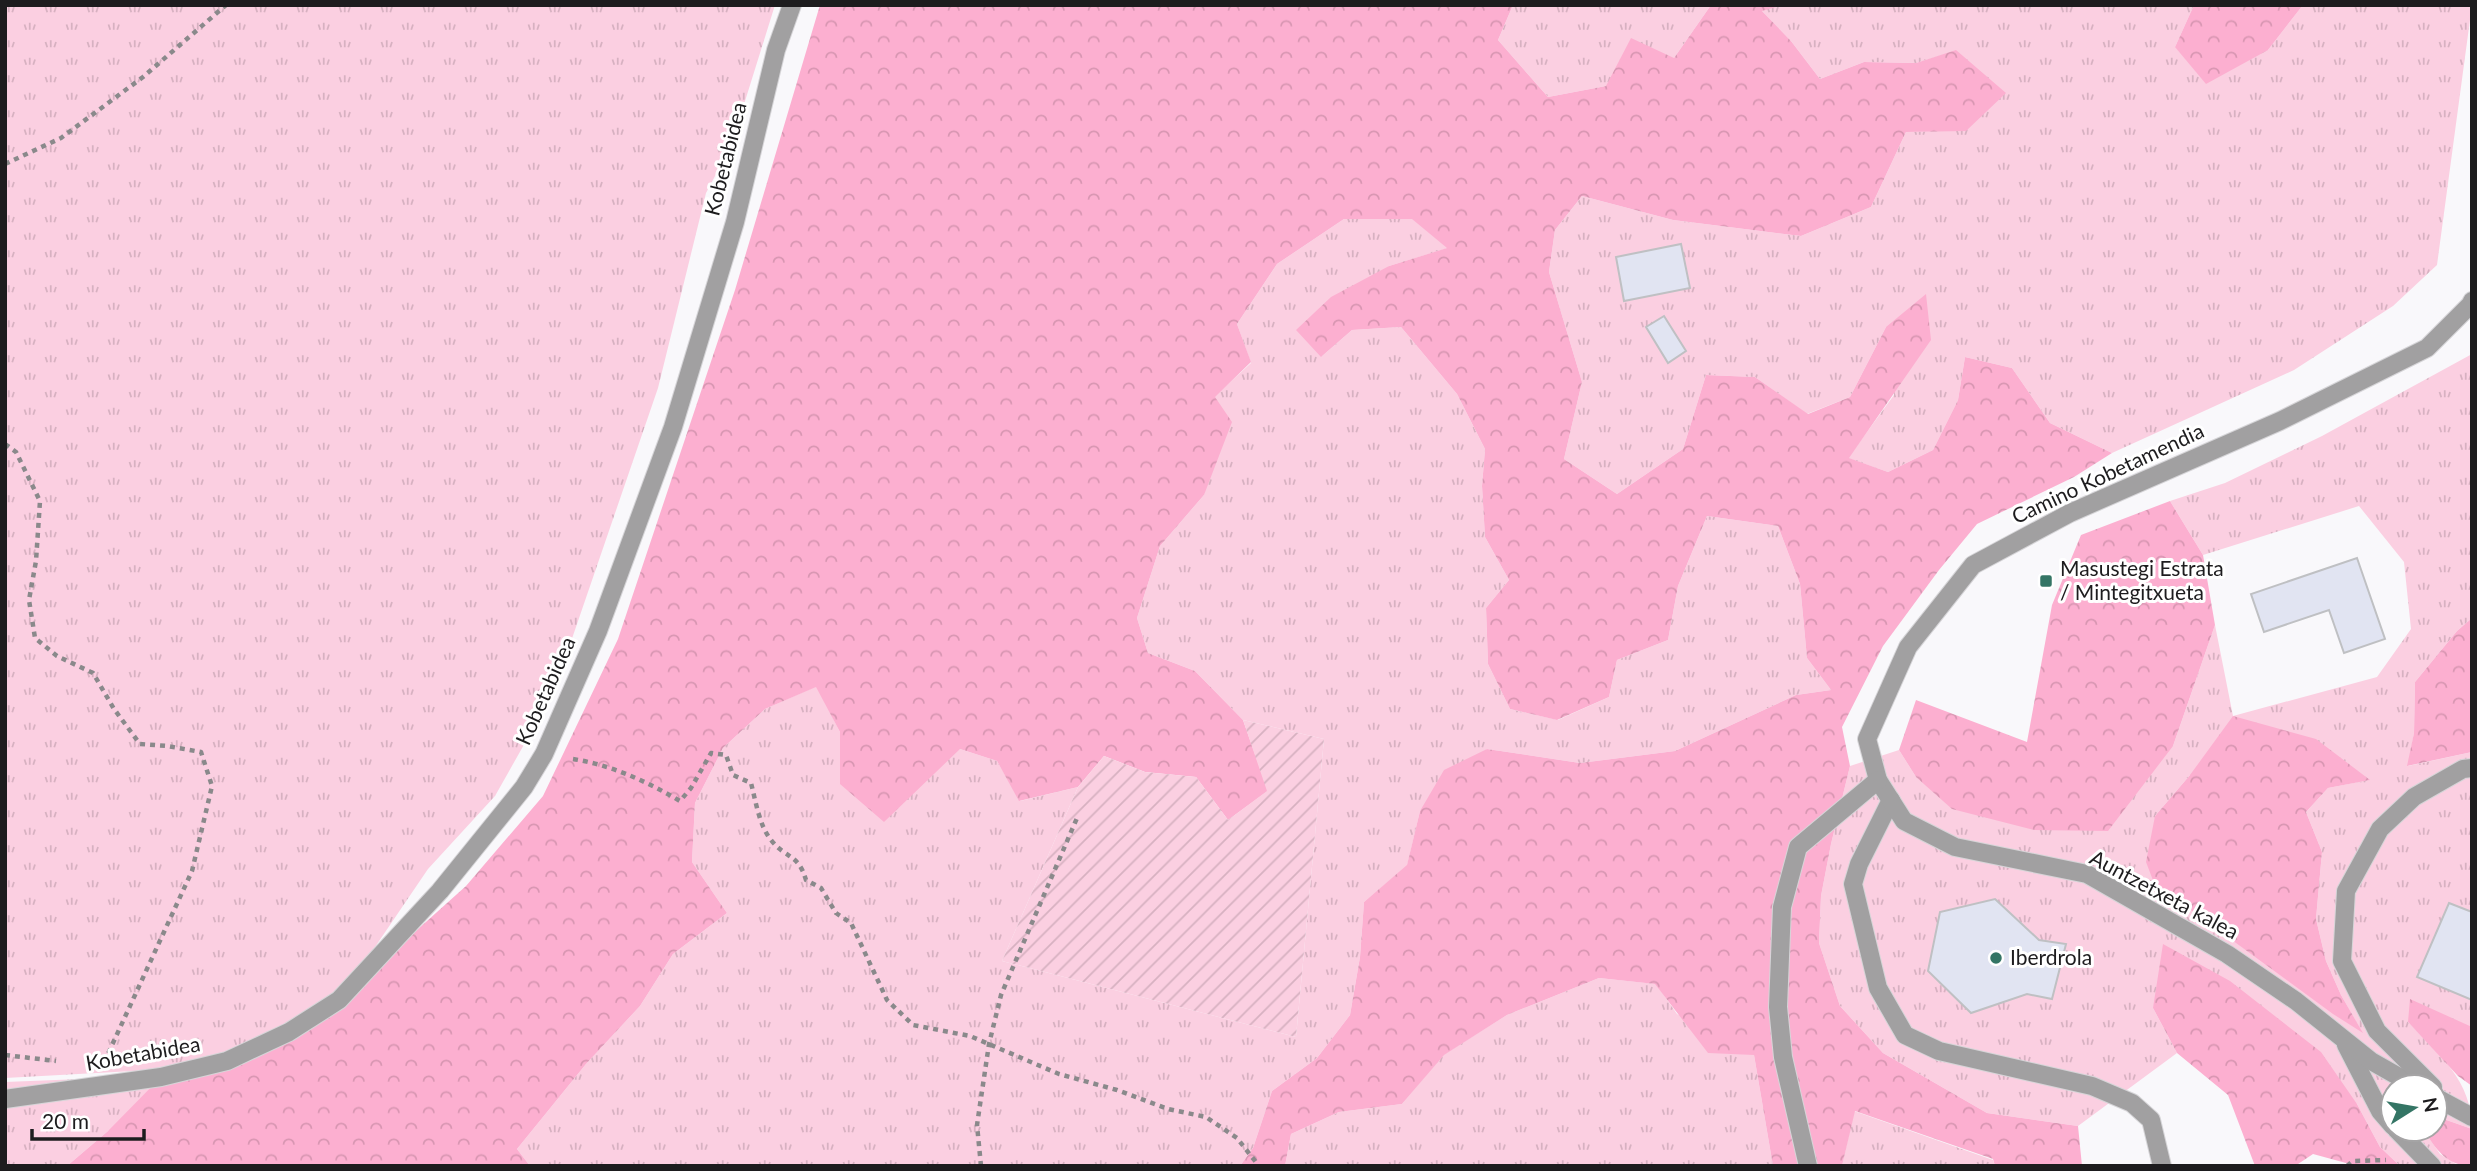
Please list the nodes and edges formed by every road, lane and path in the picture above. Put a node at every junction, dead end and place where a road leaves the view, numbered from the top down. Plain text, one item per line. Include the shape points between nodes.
1 (226, 5) edge
2 (792, 5) edge
3 (5, 164) edge
4 (2472, 301) edge
5 (5, 444) edge
6 (544, 754) junction
7 (2472, 768) edge
8 (1878, 780) junction
9 (1891, 800) junction
10 (1077, 818) dead end
11 (2343, 1039) junction
12 (989, 1044) junction
13 (102, 1067) dead end
14 (2392, 1073) edge
15 (2419, 1073) edge
16 (5, 1099) edge
17 (2449, 1102) edge
18 (2449, 1104) edge
19 (2454, 1107) junction
20 (2379, 1109) edge
21 (2472, 1117) edge
22 (2409, 1143) edge
23 (2365, 1160) dead end
24 (981, 1166) edge
25 (1259, 1166) edge
26 (1808, 1166) edge
27 (2162, 1166) edge
28 (2347, 1166) edge
29 (2431, 1166) edge

1 - 3 path via 143,77 61,138
2 - 6 street, Kobetabidea via 776,50 735,222 673,427 598,631
4 - 8 street, Camino Kobetamendia via 2427,348 2280,421 2070,513 1973,565 1908,647 1867,740
5 - 13 path via 16,452 40,501 29,600 35,638 57,656 93,673 139,744 201,752 212,786 192,871
6 - 12 path via 601,763 680,800 711,753 726,755 733,775 751,783 771,840 802,865 806,880 821,888 835,913 851,923 887,1000 913,1025
6 - 16 street, Kobetabidea via 524,787 440,891 339,1000 289,1032 227,1061 161,1077
7 - 15 street via 2414,797 2380,829 2346,891 2342,961 2377,1031
8 - 9 street, Auntzetxeta kalea
8 - 26 street via 1798,847 1782,907 1778,1007 1783,1058
9 - 11 street, Auntzetxeta kalea via 1904,821 1955,847 2087,874 2227,954
9 - 27 street via 1853,884 1878,988 1905,1035 1939,1051 2092,1086 2132,1103 2151,1121
10 - 12 path via 1001,995
11 - 14 street, Auntzetxeta kalea
11 - 20 street
12 - 24 path via 977,1125
12 - 25 path via 1059,1074 1206,1117 1237,1138
17 - 19 street
18 - 19 street
19 - 21 street
22 - 29 street
23 - 28 path

